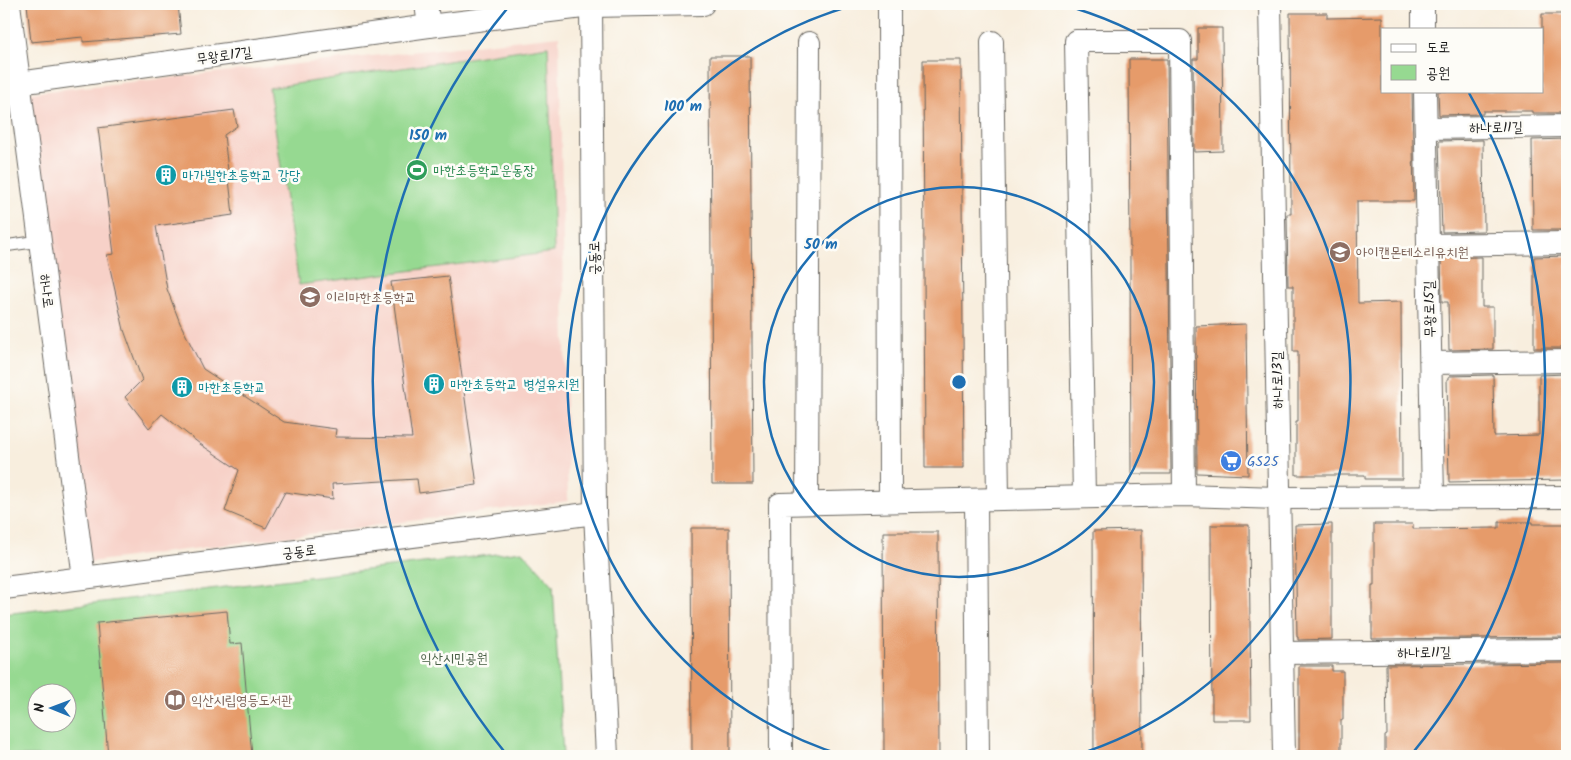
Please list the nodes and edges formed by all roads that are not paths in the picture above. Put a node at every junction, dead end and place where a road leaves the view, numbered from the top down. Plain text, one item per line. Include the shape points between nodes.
1 (8, 4) edge
2 (426, 4) edge
3 (703, 4) edge
4 (889, 4) edge
5 (1270, 4) edge
6 (1423, 4) edge
7 (591, 5) edge
8 (429, 26) junction
9 (1423, 28) edge
10 (992, 42) dead end
11 (809, 43) dead end
12 (19, 83) junction
13 (1425, 92) edge
14 (1567, 126) edge
15 (1426, 128) junction
16 (40, 241) junction
17 (1567, 243) edge
18 (1428, 245) junction
19 (4, 246) edge
20 (1567, 362) edge
21 (1431, 363) junction
22 (1184, 496) junction
23 (1084, 497) junction
24 (1567, 497) edge
25 (1279, 498) junction
26 (1433, 498) junction
27 (987, 499) junction
28 (890, 501) junction
29 (807, 503) junction
30 (595, 513) junction
31 (84, 578) junction
32 (4, 588) edge
33 (1567, 650) edge
34 (1282, 653) junction
35 (607, 756) edge
36 (781, 756) edge
37 (978, 756) edge
38 (1284, 756) edge

1 - 12 street, 하나로
2 - 8 street
3 - 7 street, 무왕로17길
4 - 28 street
5 - 25 street, 하나로13길
6 - 9 street
7 - 8 street, 무왕로17길
7 - 30 street, 궁동로
8 - 12 street, 무왕로17길
10 - 27 street
11 - 29 street
12 - 16 street, 하나로
13 - 15 street, 무왕로15길
14 - 15 street, 하나로11길
15 - 18 street, 무왕로15길
16 - 19 lane
16 - 31 street, 하나로
17 - 18 street
18 - 21 street, 무왕로15길
20 - 21 street
21 - 26 street, 무왕로15길
22 - 23 street
22 - 23 street via 1180,41 1076,41
22 - 25 street
23 - 27 street
24 - 26 street
25 - 26 street
25 - 34 street, 하나로13길
27 - 28 street
27 - 37 street
28 - 29 street
29 - 36 street via 780,504
30 - 31 street, 궁동로
30 - 35 street, 궁동로
31 - 32 street, 궁동로
33 - 34 street, 하나로11길
34 - 38 street, 하나로13길

